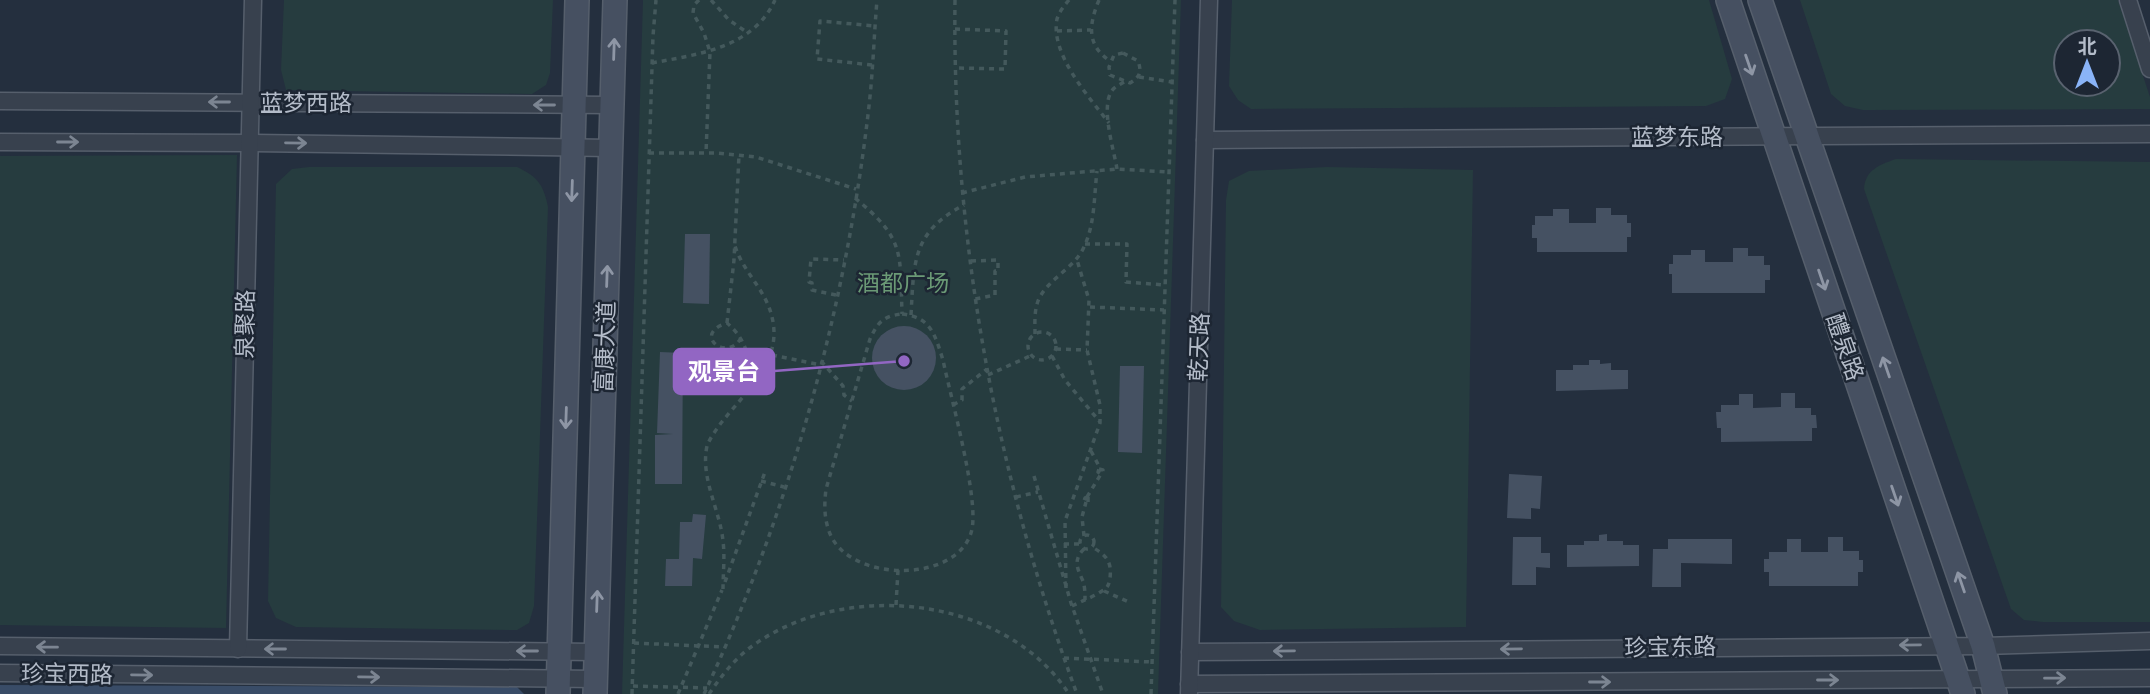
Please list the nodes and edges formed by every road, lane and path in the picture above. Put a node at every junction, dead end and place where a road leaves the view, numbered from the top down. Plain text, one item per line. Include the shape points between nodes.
1 (253, 0) edge
2 (577, 0) edge
3 (615, 0) edge
4 (656, 0) edge
5 (699, 0) edge
6 (711, 0) edge
7 (775, 0) edge
8 (877, 0) edge
9 (955, 0) edge
10 (1069, 0) edge
11 (1099, 0) edge
12 (1175, 0) edge
13 (1209, 0) edge
14 (1728, 0) edge
15 (1760, 0) edge
16 (2128, 0) edge
17 (875, 26) junction
18 (955, 29) junction
19 (1091, 30) junction
20 (1057, 32) junction
21 (749, 34) junction
22 (710, 52) junction
23 (1110, 61) junction
24 (652, 63) junction
25 (872, 65) junction
26 (956, 68) junction
27 (2150, 69) edge
28 (1139, 77) junction
29 (1124, 82) junction
30 (1172, 82) junction
31 (0, 101) edge
32 (251, 102) junction
33 (575, 105) junction
34 (612, 105) junction
35 (1109, 123) junction
36 (2150, 134) edge
37 (1806, 135) junction
38 (1774, 136) junction
39 (1205, 140) junction
40 (0, 142) edge
41 (250, 143) junction
42 (573, 147) junction
43 (611, 148) junction
44 (649, 153) junction
45 (706, 153) junction
46 (739, 155) junction
47 (1117, 169) junction
48 (1097, 171) junction
49 (1169, 172) junction
50 (856, 189) junction
51 (962, 194) junction
52 (855, 198) junction
53 (964, 205) junction
54 (1085, 244) junction
55 (735, 246) junction
56 (844, 260) junction
57 (1077, 260) junction
58 (971, 261) junction
59 (1165, 285) junction
60 (837, 295) junction
61 (975, 299) junction
62 (1090, 307) junction
63 (1164, 310) junction
64 (902, 314) junction
65 (911, 315) junction
66 (727, 323) junction
67 (1035, 334) junction
68 (741, 338) junction
69 (1056, 349) junction
70 (1087, 350) junction
71 (772, 355) junction
72 (1031, 355) junction
73 (1052, 356) junction
74 (821, 363) junction
75 (987, 372) junction
76 (750, 388) junction
77 (852, 401) junction
78 (953, 405) junction
79 (1100, 423) junction
80 (1091, 451) junction
81 (765, 472) dead end
82 (1034, 476) dead end
83 (761, 481) junction
84 (784, 487) junction
85 (1038, 492) junction
86 (1016, 497) junction
87 (1084, 536) junction
88 (1065, 544) junction
89 (1080, 544) junction
90 (1092, 547) junction
91 (1084, 549) junction
92 (898, 570) junction
93 (1066, 588) junction
94 (723, 589) junction
95 (1104, 591) junction
96 (1085, 600) junction
97 (1129, 602) dead end
98 (896, 605) junction
99 (1072, 606) junction
100 (2150, 641) edge
101 (634, 643) junction
102 (1945, 645) junction
103 (0, 646) edge
104 (698, 646) junction
105 (1983, 646) junction
106 (724, 647) junction
107 (238, 649) junction
108 (560, 651) junction
109 (595, 652) junction
110 (1190, 652) junction
111 (1064, 658) junction
112 (1091, 659) junction
113 (1152, 662) junction
114 (0, 673) edge
115 (2150, 677) edge
116 (558, 686) edge
117 (633, 686) junction
118 (595, 687) edge
119 (681, 687) junction
120 (1961, 687) edge
121 (1993, 687) edge
122 (707, 688) junction
123 (1189, 689) edge
124 (632, 694) edge
125 (678, 694) edge
126 (706, 694) edge
127 (1069, 694) edge
128 (1077, 694) edge
129 (1103, 694) edge
130 (1151, 694) edge

1 - 32 street, 泉聚路
2 - 33 street, 富康大道
34 -> 3 street, 富康大道
4 - 24 path
5 - 22 path via 693,13
6 - 21 path
7 - 21 path
8 - 17 path
9 - 18 path
10 - 20 path via 1057,20
11 - 19 path
12 - 30 path
13 - 39 street, 乾天路
14 -> 38 street, 醴泉路
15 - 37 street, 醴泉路
16 - 27 street
17 - 25 path
17 - 25 path via 820,21 817,59
18 - 26 path
18 - 26 path via 1006,31 1004,69
19 - 20 path
19 - 23 path via 1093,44
20 - 35 path via 1066,62
21 - 22 path
22 - 24 path
22 - 45 path
23 - 28 path via 1114,55 1130,55 1138,61
23 - 29 path via 1110,75
24 - 44 path
25 - 50 path
26 - 51 path
28 - 29 path
28 - 30 path
29 - 35 path via 1109,95
30 - 49 path
32 -> 31 street, 蓝梦西路
33 -> 32 street, 蓝梦西路
32 - 41 street, 泉聚路
33 - 34 street, 蓝梦西路
33 - 42 street, 富康大道
34 - 43 street, 富康大道
35 - 47 path
36 - 37 street, 蓝梦东路
37 - 38 street, 蓝梦东路
105 -> 37 street, 醴泉路
38 - 39 street, 蓝梦东路
38 -> 102 street, 醴泉路
39 - 110 street, 乾天路
40 -> 41 street, 蓝梦西路
41 -> 42 street, 蓝梦西路
41 - 107 street, 泉聚路
42 - 43 street, 蓝梦西路
42 -> 108 street, 富康大道
109 -> 43 street, 富康大道
44 - 45 path
44 - 101 path
45 - 46 path
46 - 50 path via 788,165
46 - 55 path
47 - 48 path
47 - 49 path
48 - 51 path via 1025,177
48 - 54 path
49 - 59 path
50 - 52 path
51 - 53 path
52 - 56 path
52 - 64 path via 893,237
53 - 58 path
53 - 65 path via 940,220 921,243
54 - 57 path
54 - 59 path via 1127,244 1126,282
55 - 66 path
55 - 71 path via 738,258 768,302 773,318
56 - 60 path
56 - 60 path via 811,258 812,290
57 - 62 path
57 - 67 path via 1039,299
58 - 61 path
58 - 61 path via 998,260 995,295
59 - 63 path
60 - 74 path
61 - 75 path
62 - 63 path
62 - 70 path
63 - 113 path
64 - 65 path
64 - 77 path via 886,316 877,325
65 - 78 path via 925,321 937,341
66 - 68 path
66 - 68 path via 712,332 716,345 732,348
67 - 69 path via 1048,334
67 - 72 path via 1028,342
68 - 76 path via 751,365
69 - 70 path
69 - 73 path
70 - 79 path
71 - 74 path
71 - 76 path
72 - 73 path via 1044,360
72 - 75 path
73 - 79 path via 1072,390
74 - 77 path
74 - 84 path
75 - 78 path via 962,390 962,400
75 - 86 path
76 - 94 path via 708,444 709,481 723,542
77 - 92 path via 824,503 827,525 836,543 851,556 867,566
78 - 92 path via 972,496 971,534 964,547 948,559 922,569
79 - 80 path
80 - 87 path via 1101,471 1082,517
80 - 88 path via 1065,521
81 - 83 path
82 - 85 path
83 - 84 path
83 - 94 path
84 - 106 path
85 - 86 path
85 - 93 path
86 - 111 path
87 - 89 path
87 - 90 path via 1093,538
88 - 89 path
88 - 93 path
89 - 91 path
90 - 91 path
90 - 95 path via 1104,553 1111,566
91 - 96 path via 1076,567
92 - 98 path
93 - 99 path
94 - 104 path
95 - 96 path
95 - 97 path
96 - 99 path
98 - 126 path via 850,607 780,629 748,649
98 - 127 path via 948,612 1005,635 1040,659
99 - 112 path
100 - 105 street, 珍宝东路
101 - 104 path
101 - 117 path
102 - 105 street, 珍宝东路
102 -> 110 street, 珍宝东路
102 - 120 street, 醴泉路
107 -> 103 street, 珍宝西路
104 - 106 path
104 - 119 path
105 - 121 street, 醴泉路
106 - 122 path
108 -> 107 street, 珍宝西路
108 - 109 street, 珍宝西路
108 - 116 street, 富康大道
109 - 118 street, 富康大道
110 - 123 street, 乾天路
111 - 112 path
111 - 128 path
112 - 113 path
112 - 129 path
113 - 130 path
114 -> 116 street, 珍宝西路
121 -> 115 street, 珍宝东路
116 - 118 street, 珍宝西路
117 - 119 path
117 - 124 path
119 - 122 path
119 - 125 path
120 - 121 street, 珍宝东路
123 -> 120 street, 珍宝东路
122 - 126 path

